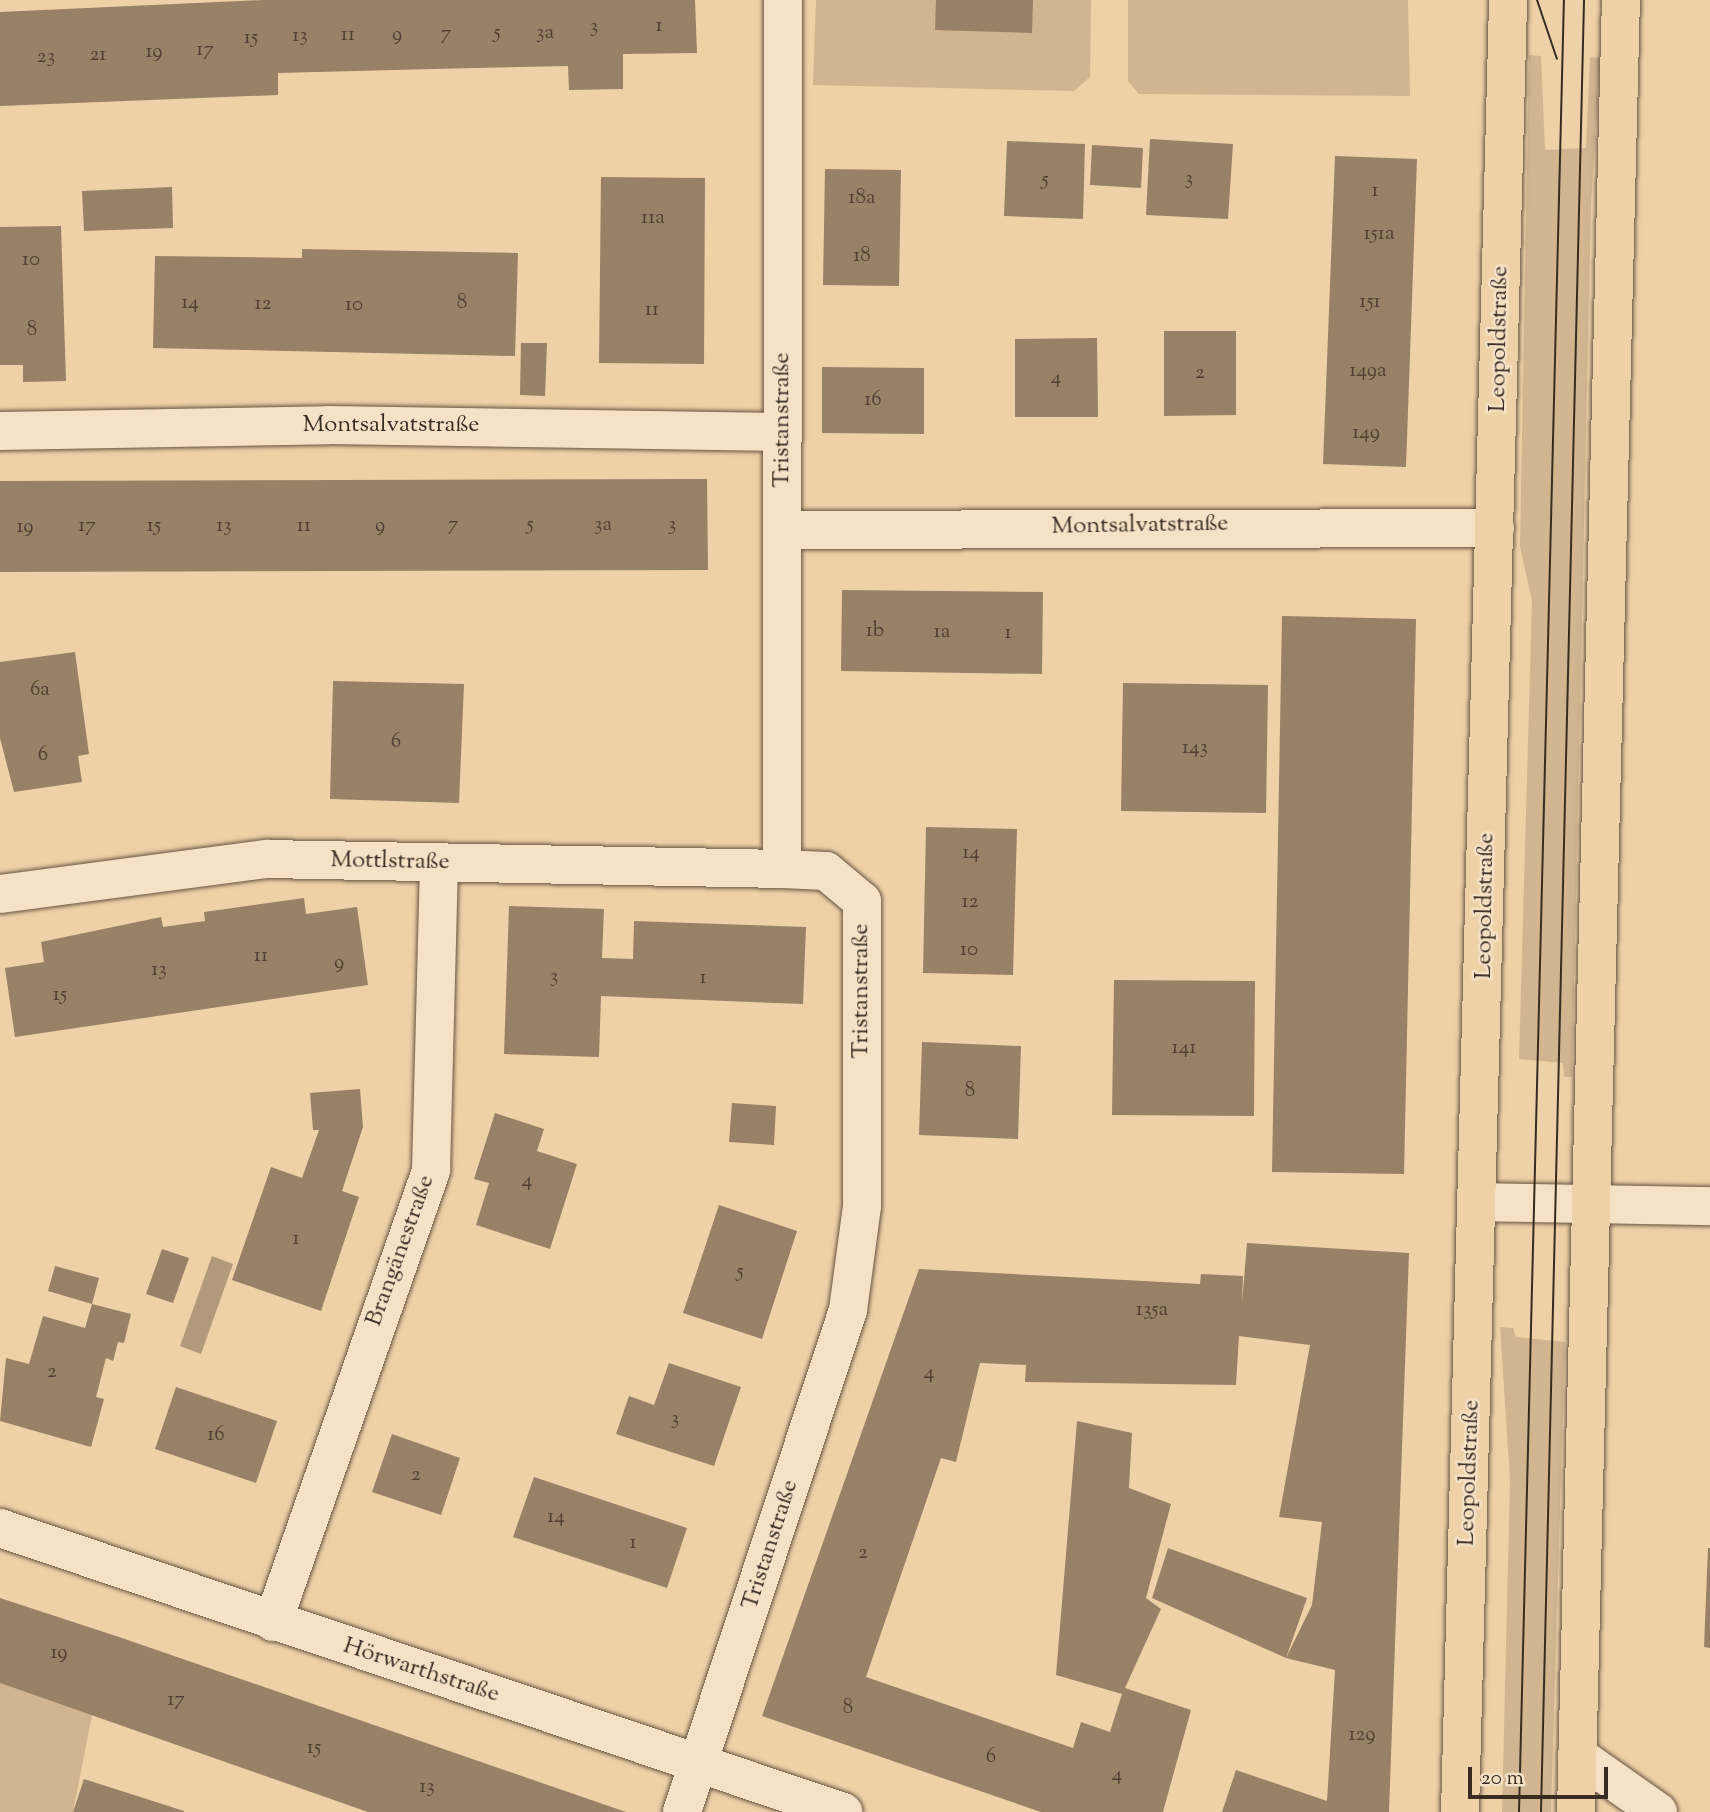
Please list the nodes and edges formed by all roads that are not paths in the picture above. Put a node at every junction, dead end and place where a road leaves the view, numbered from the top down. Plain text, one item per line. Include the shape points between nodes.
1 (783, 0) edge
2 (1508, 0) edge
3 (1621, 0) edge
4 (0, 431) edge
5 (781, 432) junction
6 (1495, 528) junction
7 (784, 530) junction
8 (439, 863) junction
9 (782, 869) junction
10 (0, 894) edge
11 (1591, 1201) junction
12 (1478, 1202) junction
13 (1710, 1206) edge
14 (0, 1528) edge
15 (273, 1622) junction
16 (1577, 1755) junction
17 (699, 1764) junction
18 (682, 1812) edge
19 (843, 1812) edge
20 (1460, 1812) edge
21 (1576, 1812) edge
22 (1658, 1812) edge

1 - 5 street, Tristanstraße
2 - 6 main road, Leopoldstraße
3 - 11 main road
4 - 5 street, Montsalvatstraße via 328,425
5 - 7 street, Tristanstraße
6 - 7 street, Montsalvatstraße via 1434,523
6 - 12 main road, Leopoldstraße
7 - 9 street, Tristanstraße
8 - 9 street, Mottlstraße
8 - 10 street, Mottlstraße via 267,859
8 - 15 street, Brangänestraße via 432,1170
9 - 17 street, Tristanstraße via 825,872 862,901 862,1206 848,1310
11 - 12 street
11 - 13 street
11 - 16 main road
12 - 20 main road, Leopoldstraße
14 - 15 street, Hörwarthstraße
15 - 17 street, Hörwarthstraße
16 - 21 main road
16 - 22 street
17 - 18 street
17 - 19 street, Hörwarthstraße

